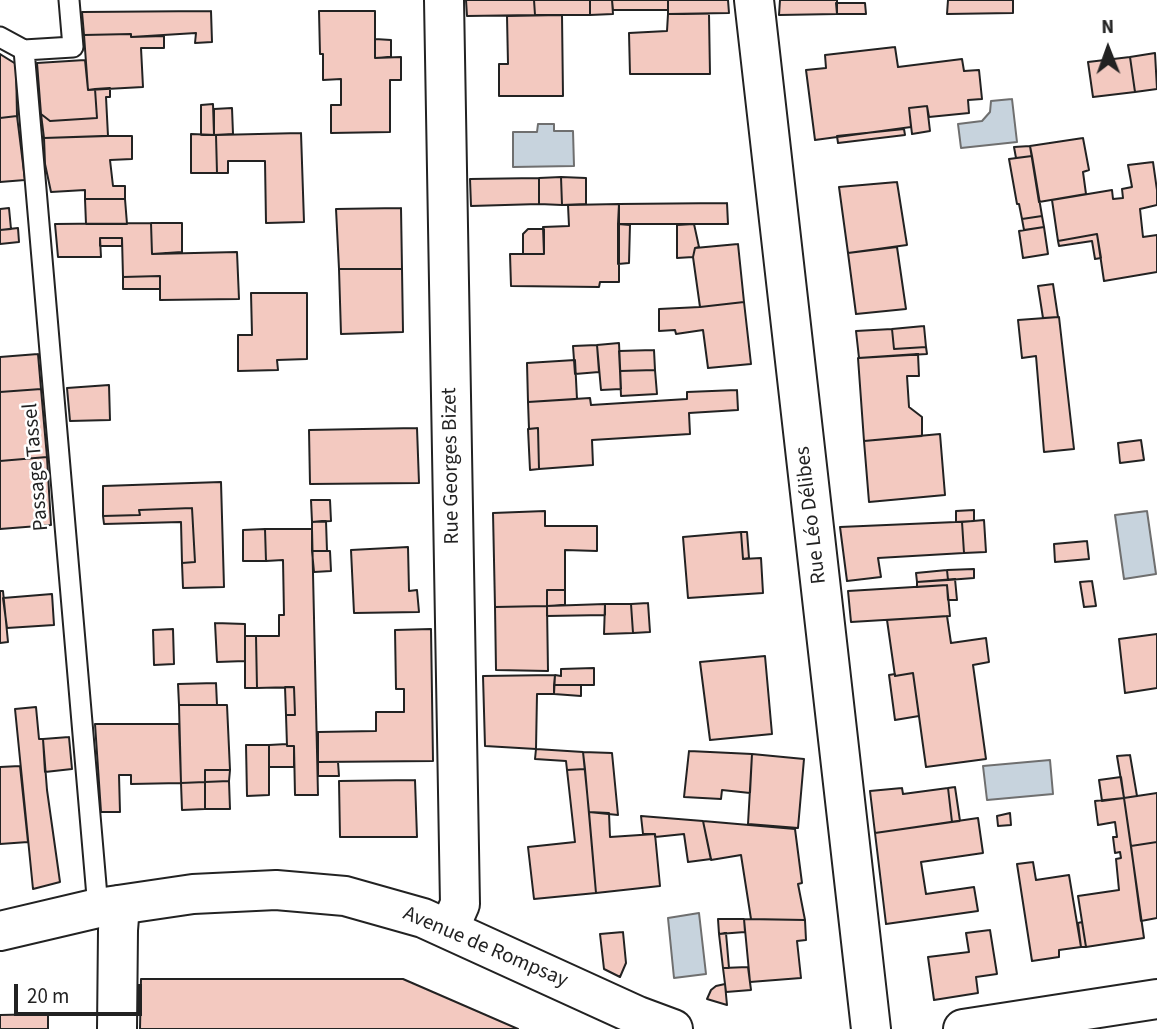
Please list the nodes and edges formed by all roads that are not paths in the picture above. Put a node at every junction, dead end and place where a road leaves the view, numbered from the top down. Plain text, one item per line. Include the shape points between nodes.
1 (69, 0) edge
2 (444, 0) edge
3 (754, 0) edge
4 (0, 37) edge
5 (24, 50) junction
6 (109, 906) junction
7 (449, 929) junction
8 (0, 932) edge
9 (1157, 999) edge
10 (117, 1029) edge
11 (673, 1029) edge
12 (871, 1029) edge
13 (963, 1029) edge

1 - 5 lane via 72,47
2 - 7 street, Rue Georges Bizet via 460,904
3 - 12 street, Rue Léo Délibes
4 - 5 lane
5 - 6 lane, Passage Tassel
6 - 7 street, Avenue de Rompsay via 193,894 276,890 345,896
6 - 8 street, Avenue de Rompsay
6 - 10 street via 118,930
7 - 11 street, Avenue de Rompsay
9 - 13 street

